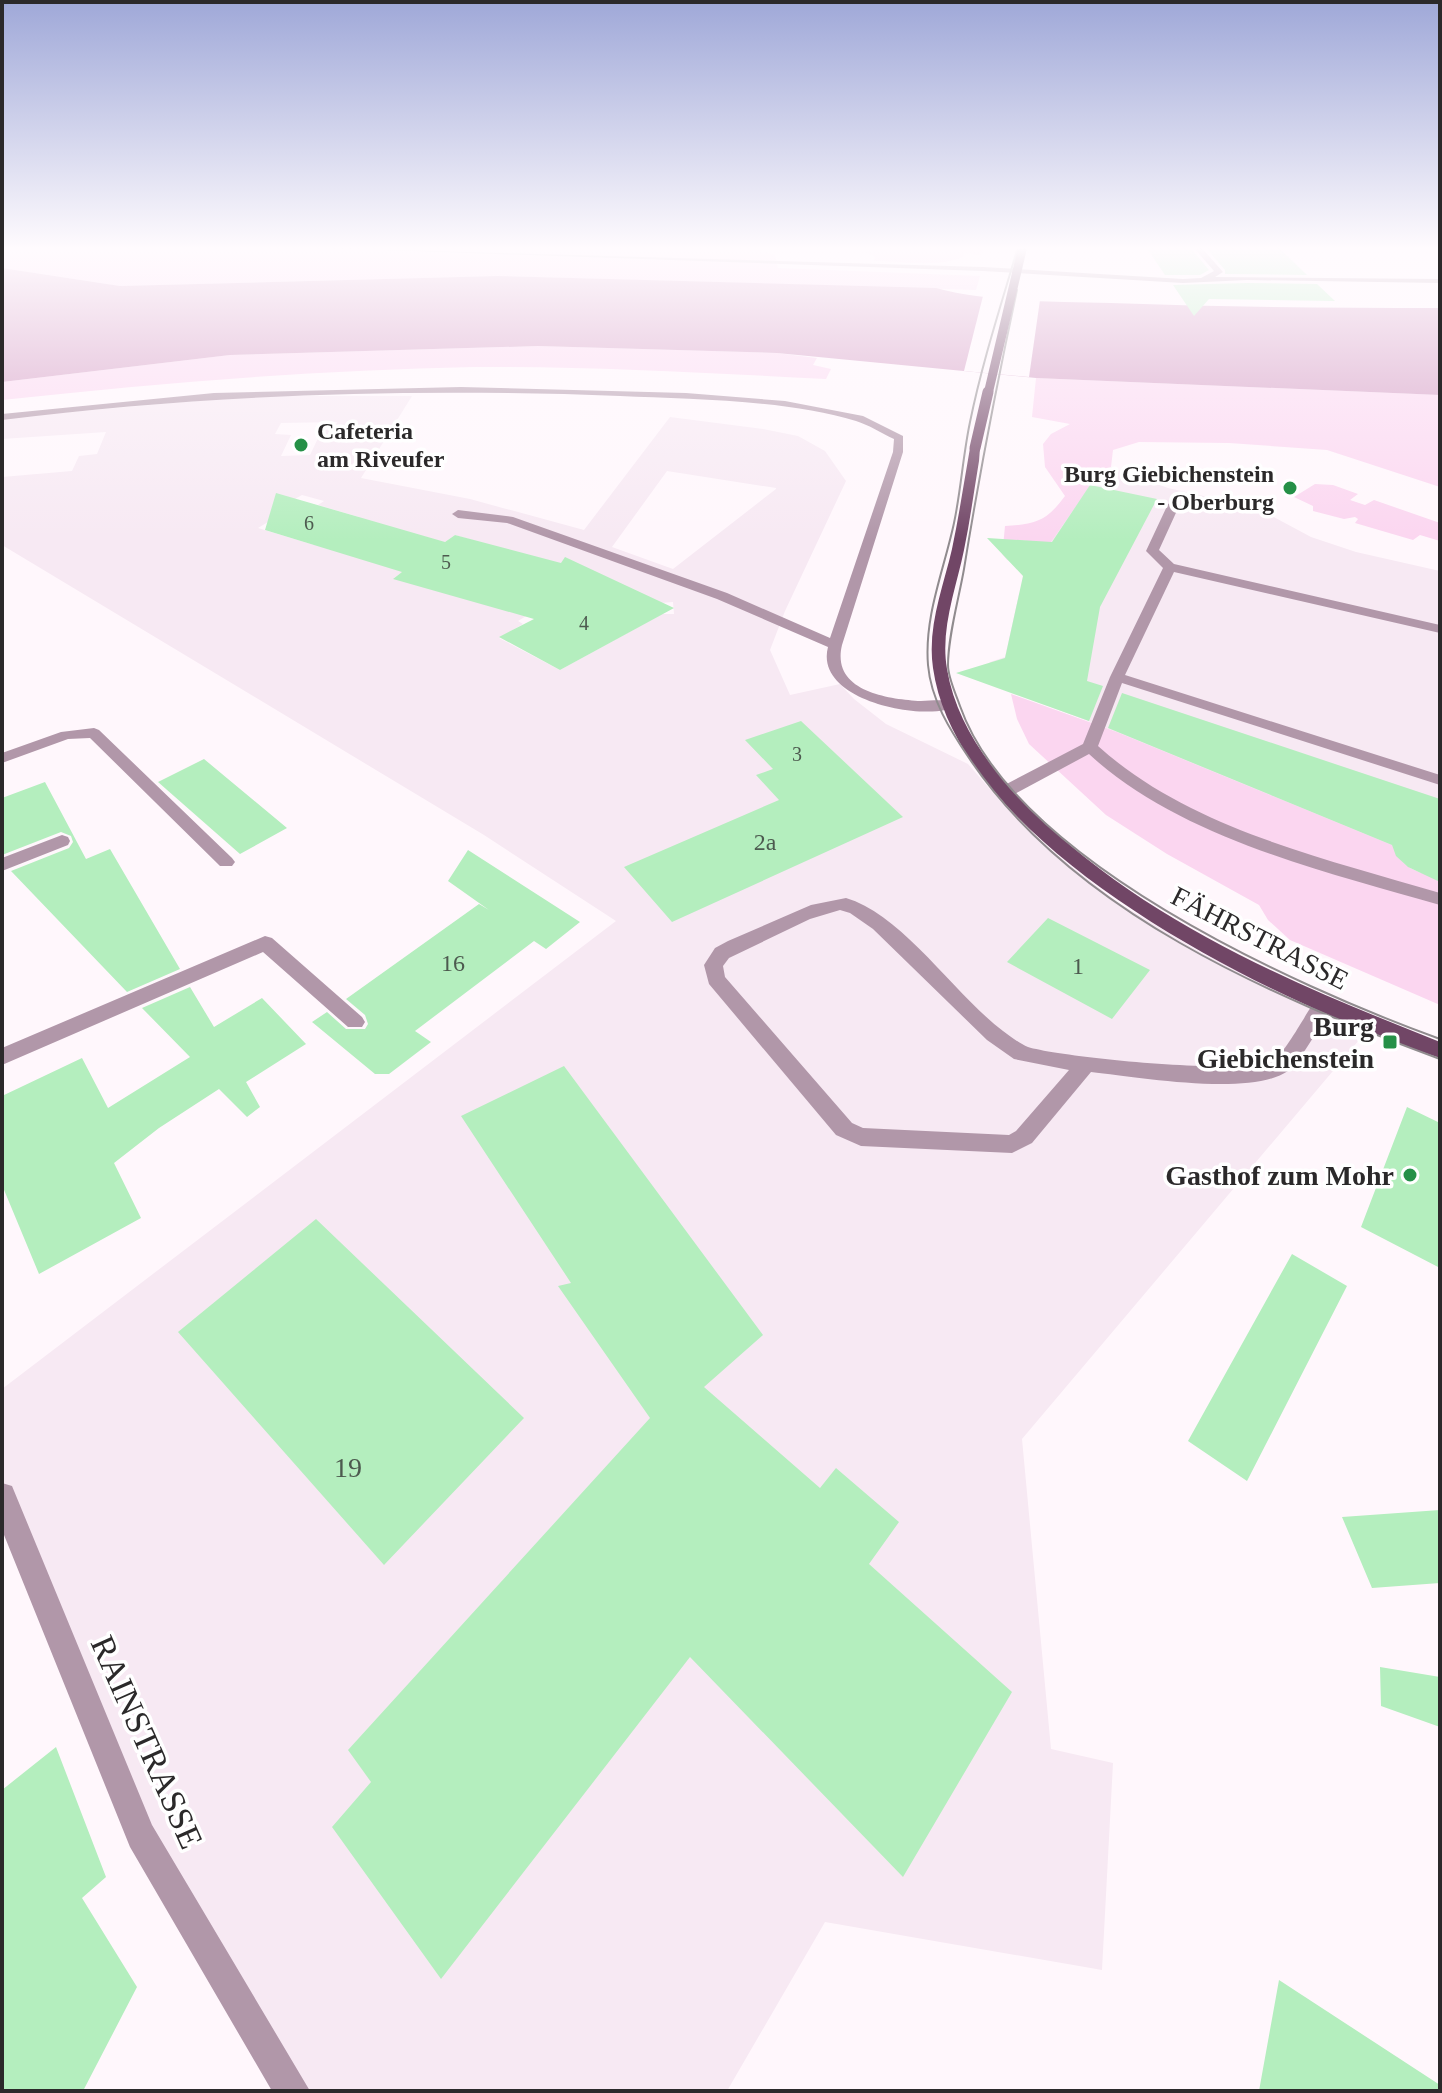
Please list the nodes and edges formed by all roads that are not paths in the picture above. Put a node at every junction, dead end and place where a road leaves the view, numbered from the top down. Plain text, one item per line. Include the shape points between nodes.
1 (999, 345) edge
2 (2, 417) edge
3 (1174, 504) dead end
4 (458, 514) dead end
5 (1170, 567) junction
6 (1440, 629) edge
7 (835, 645) junction
8 (1117, 677) junction
9 (950, 705) junction
10 (1090, 747) junction
11 (2, 758) edge
12 (1440, 780) edge
13 (1005, 792) junction
14 (62, 841) dead end
15 (226, 862) dead end
16 (2, 865) edge
17 (1440, 899) edge
18 (1323, 1004) junction
19 (355, 1022) dead end
20 (1440, 1050) edge
21 (2, 1057) edge
22 (1087, 1063) junction
23 (2, 1496) edge
24 (292, 2091) edge

1 - 9 main road, FÄHRSTRASSE, bridge via 940,633 939,666
2 - 7 street via 213,396 363,392 699,396 839,414 884,427 899,438
3 - 5 street via 1152,551
4 - 7 street via 509,520 722,596
5 - 6 street
5 - 8 street
7 - 9 street via 832,664 858,691 913,707
8 - 10 street
8 - 12 street
9 - 13 main road, FÄHRSTRASSE via 960,731
10 - 13 street
10 - 17 street via 1121,775 1209,820
11 - 15 street via 66,735 94,733
13 - 18 main road, FÄHRSTRASSE via 1081,866 1136,905 1206,949
14 - 16 street
18 - 20 main road, FÄHRSTRASSE
18 - 22 street via 1283,1065 1258,1075
19 - 21 street via 265,943
22 - 22 street via 1021,1053 994,1035 879,924 841,904 735,946 713,965 716,979 844,1129 861,1137 1012,1144 1024,1137
23 - 24 street, RAINSTRASSE via 141,1836

